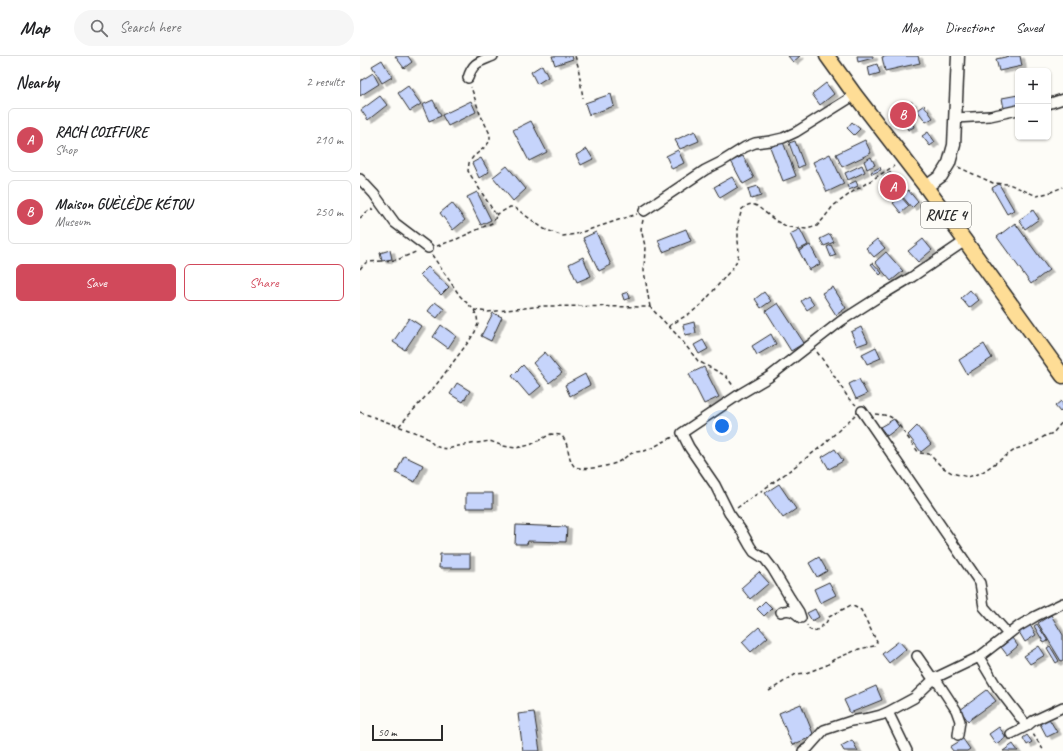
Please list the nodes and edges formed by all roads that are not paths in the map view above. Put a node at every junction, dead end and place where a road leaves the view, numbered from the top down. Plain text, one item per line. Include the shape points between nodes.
1 (493, 56) edge
2 (826, 56) edge
3 (958, 56) edge
4 (468, 78) road end
5 (855, 95) junction
6 (1063, 99) edge
7 (1051, 103) edge
8 (1015, 111) edge
9 (955, 118) junction
10 (360, 179) edge
11 (926, 188) junction
12 (644, 211) road end
13 (965, 241) junction
14 (428, 248) road end
15 (1063, 376) edge
16 (862, 411) road end
17 (1063, 603) edge
18 (781, 612) dead end
19 (1008, 634) junction
20 (917, 656) dead end
21 (979, 657) junction
22 (934, 679) junction
23 (1063, 708) edge
24 (888, 712) junction
25 (1027, 726) junction
26 (1011, 734) dead end
27 (958, 735) dead end
28 (804, 751) edge
29 (907, 751) edge

1 - 4 street via 474,64
2 - 5 main road, RNIE 4
3 - 9 street
5 - 11 main road, RNIE 4
5 - 12 street via 796,132 776,140 745,147
6 - 7 street
8 - 9 street via 990,116
9 - 11 street via 954,145 949,163 941,176
10 - 14 street via 395,223
11 - 13 main road, RNIE 4
13 - 15 main road, RNIE 4
13 - 18 street via 841,321 769,377 682,433 754,552 765,559 772,568 801,618 794,611
16 - 19 street via 980,583 984,607
17 - 19 street
19 - 21 street
20 - 22 street
21 - 22 street
21 - 25 street via 997,687
22 - 24 street via 914,698
22 - 27 street via 956,710 960,721
23 - 25 street
24 - 28 street via 824,730
24 - 29 street
25 - 26 street

